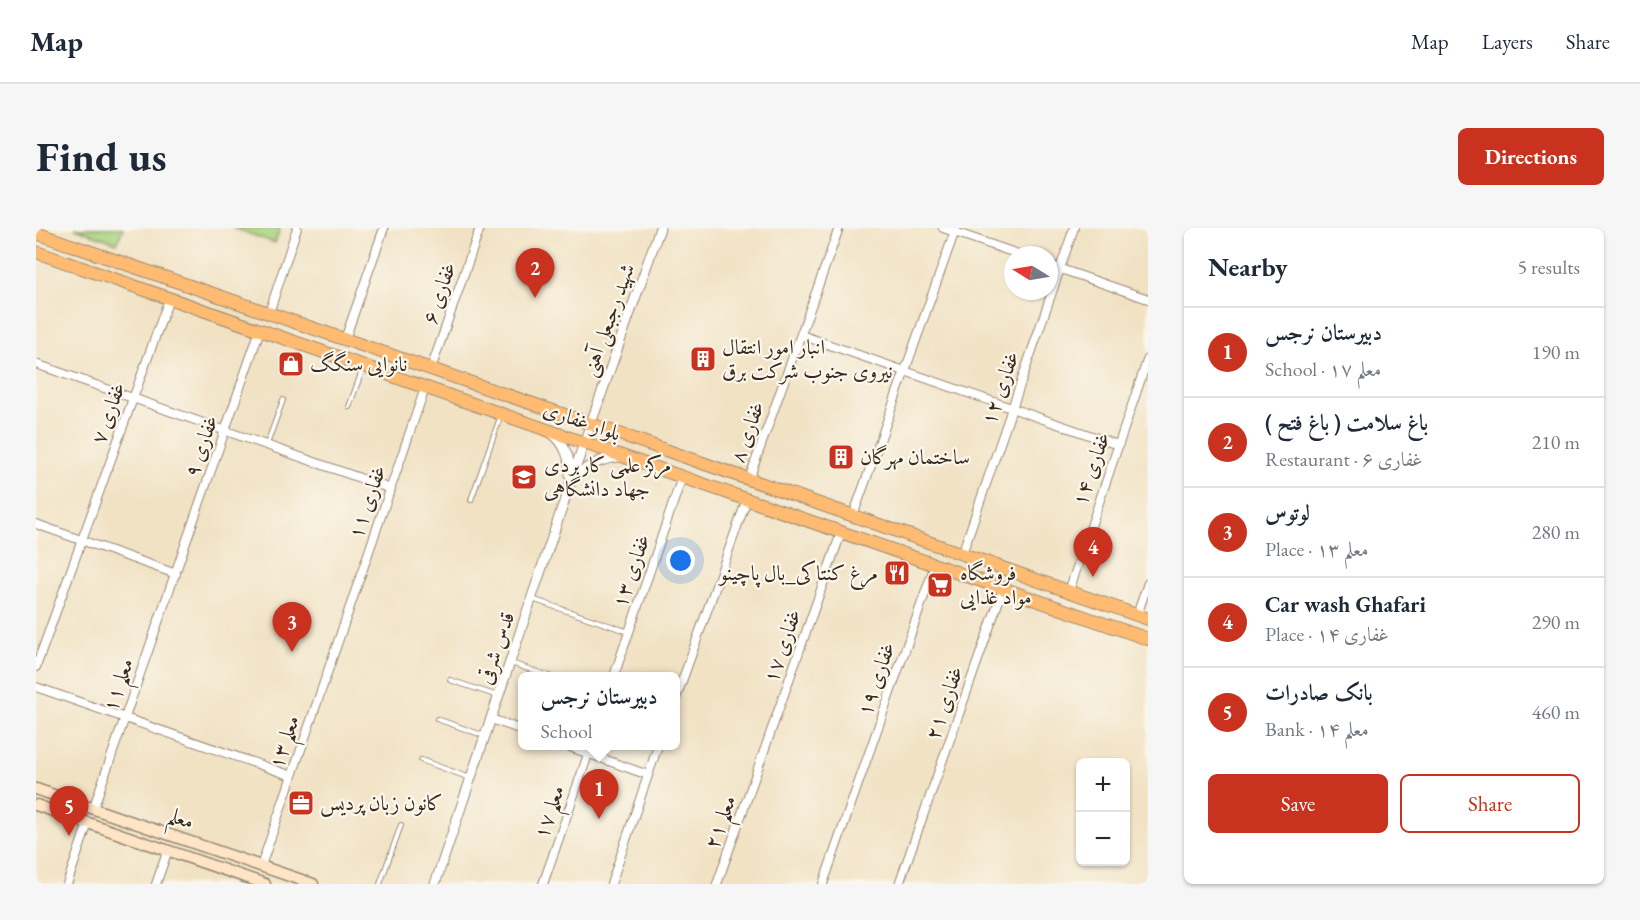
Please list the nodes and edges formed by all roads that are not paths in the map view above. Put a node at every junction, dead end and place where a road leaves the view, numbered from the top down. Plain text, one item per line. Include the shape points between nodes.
1 (297, 228) edge
2 (384, 228) edge
3 (480, 228) edge
4 (660, 228) edge
5 (839, 228) edge
6 (943, 228) edge
7 (1074, 228) edge
8 (955, 230) edge
9 (36, 233) edge
10 (1004, 249) edge
11 (36, 252) edge
12 (1060, 268) junction
13 (169, 299) junction
14 (1148, 299) edge
15 (269, 313) junction
16 (260, 330) junction
17 (801, 335) junction
18 (345, 339) junction
19 (1148, 358) edge
20 (36, 364) edge
21 (364, 366) junction
22 (431, 369) junction
23 (905, 371) junction
24 (1145, 376) edge
25 (425, 388) junction
26 (132, 398) junction
27 (283, 400) dead end
28 (349, 407) dead end
29 (1012, 408) junction
30 (501, 414) junction
31 (591, 424) junction
32 (544, 429) junction
33 (225, 431) junction
34 (584, 443) junction
35 (266, 445) junction
36 (1118, 445) junction
37 (633, 460) junction
38 (682, 477) junction
39 (749, 479) junction
40 (391, 489) junction
41 (569, 489) junction
42 (747, 499) junction
43 (471, 500) dead end
44 (853, 516) junction
45 (36, 524) edge
46 (842, 532) junction
47 (82, 539) junction
48 (962, 554) junction
49 (934, 565) junction
50 (176, 574) junction
51 (1148, 583) edge
52 (1003, 589) junction
53 (1069, 591) junction
54 (532, 599) junction
55 (1142, 617) edge
56 (342, 629) joint
57 (629, 632) junction
58 (1148, 639) edge
59 (510, 663) junction
60 (36, 667) edge
61 (537, 672) edge
62 (615, 672) edge
63 (450, 680) dead end
64 (680, 684) edge
65 (36, 687) edge
66 (499, 696) junction
67 (125, 718) junction
68 (437, 719) dead end
69 (491, 719) junction
70 (518, 729) edge
71 (485, 737) junction
72 (590, 750) edge
73 (592, 750) edge
74 (657, 750) edge
75 (421, 760) dead end
76 (757, 772) joint
77 (648, 775) junction
78 (292, 776) junction
79 (471, 778) junction
80 (36, 789) edge
81 (36, 805) edge
82 (93, 809) junction
83 (88, 823) junction
84 (401, 825) dead end
85 (168, 850) junction
86 (261, 866) junction
87 (258, 883) edge
88 (67, 884) edge
89 (156, 884) edge
90 (313, 884) edge
91 (380, 884) edge
92 (435, 884) edge
93 (543, 884) edge
94 (611, 884) edge
95 (717, 884) edge
96 (823, 884) edge
97 (899, 884) edge

1 - 15 street
2 - 18 street
3 - 22 street, غفاری ۶
4 - 31 street, شهید رجبعلی آهنی
5 - 17 street, غفاری ۸
6 - 8 street
7 - 12 street, غفاری ۱۲
8 - 10 street
8 - 23 street
9 - 15 main road, بلوار غفاری
11 - 13 main road, بلوار غفاری
12 - 14 street
12 - 29 street, غفاری ۱۲
13 - 16 main road, بلوار غفاری
13 - 26 street, غفاری ۷
15 - 18 main road, بلوار غفاری
16 - 21 main road, بلوار غفاری
16 - 33 street, غفاری ۹
17 - 23 street
17 - 39 street, غفاری ۸
18 - 22 main road, بلوار غفاری
19 - 24 street, غفاری ۱۴
20 - 26 street
21 - 25 main road, بلوار غفاری
21 - 28 lane
22 - 31 main road, بلوار غفاری
23 - 29 street
23 - 44 street
24 - 36 street, غفاری ۱۴
25 - 30 main road, بلوار غفاری
25 - 40 street, غفاری ۱۱
26 - 33 street
26 - 47 street, غفاری ۷
27 - 35 lane
29 - 36 street
29 - 48 street, غفاری ۱۲
30 - 32 main road, بلوار غفاری
30 - 43 lane
31 - 34 street, قدس شرقی
31 - 39 main road, بلوار غفاری
32 - 34 main road, بلوار غفاری
32 - 41 street via 563,446 570,471
33 - 35 street
33 - 50 street, غفاری ۹
34 - 37 main road, بلوار غفاری
34 - 41 street, قدس شرقی
35 - 40 street
36 - 53 street, غفاری ۱۴
37 - 38 main road, بلوار غفاری
37 - 41 street via 604,459 575,477
38 - 42 main road, بلوار غفاری
38 - 57 street, غفاری ۱۳
39 - 44 main road, بلوار غفاری
40 - 56 street, غفاری ۱۱
41 - 54 street, قدس شرقی
42 - 46 main road, بلوار غفاری
42 - 64 street
44 - 48 main road, بلوار غفاری
45 - 47 street
46 - 49 main road, بلوار غفاری
46 - 76 street, غفاری ۱۷
47 - 50 street
47 - 60 street, غفاری ۷
48 - 53 main road, بلوار غفاری
49 - 52 main road, بلوار غفاری
49 - 96 street, غفاری ۱۹
50 - 67 street, معلم ۱۱
51 - 55 street
52 - 58 main road, بلوار غفاری
52 - 97 street, غفاری ۲۱
53 - 55 main road, بلوار غفاری
54 - 57 lane
54 - 59 street, قدس شرقی
56 - 78 street, معلم ۱۳
57 - 62 street, غفاری ۱۳
59 - 61 lane
59 - 66 street, قدس شرقی
63 - 66 lane
65 - 67 street
66 - 69 street, قدس شرقی
67 - 78 street
67 - 82 street, معلم ۱۱
68 - 71 lane
69 - 70 street
69 - 71 street, قدس شرقی
71 - 79 street, قدس شرقی
72 - 93 street, معلم ۱۷
73 - 77 street
74 - 77 street
75 - 79 lane
76 - 95 street, معلم ۲۱
77 - 94 street
78 - 86 street, معلم ۱۳
79 - 92 street, قدس شرقی
80 - 82 main road, معلم
81 - 83 main road, معلم
82 - 86 main road, معلم
83 - 85 main road, معلم
83 - 88 street
84 - 91 lane
85 - 87 main road, معلم
85 - 89 street
86 - 90 main road, معلم

